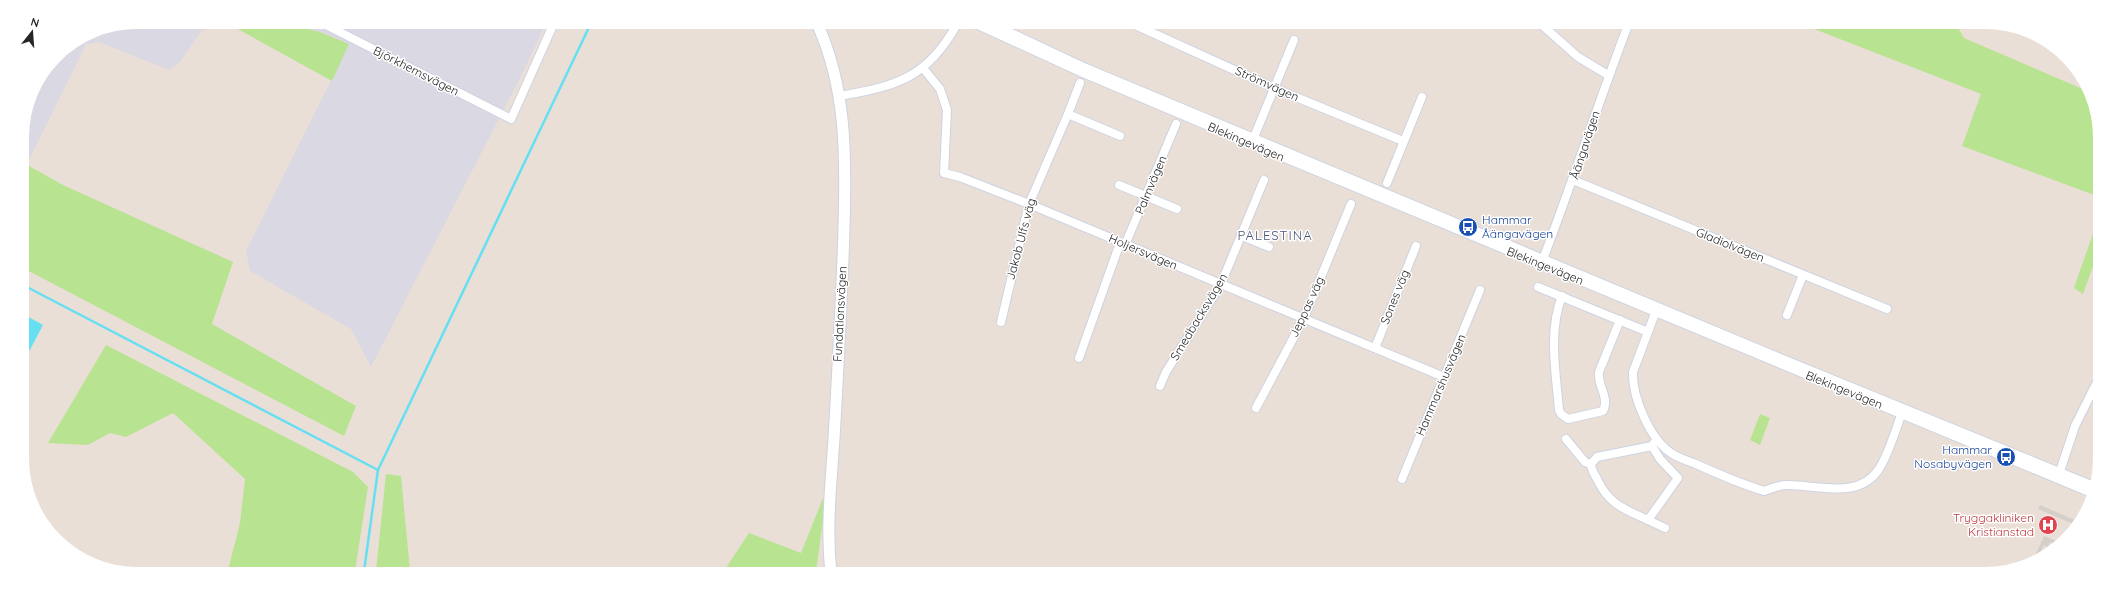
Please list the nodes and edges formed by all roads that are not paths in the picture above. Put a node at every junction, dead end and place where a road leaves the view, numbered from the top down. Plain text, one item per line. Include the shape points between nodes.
1 (334, 29) edge
2 (551, 29) edge
3 (819, 29) edge
4 (954, 29) edge
5 (987, 29) edge
6 (1003, 29) edge
7 (1143, 29) edge
8 (1547, 29) edge
9 (1626, 29) edge
10 (1294, 40) dead end
11 (923, 68) junction
12 (1608, 75) junction
13 (1080, 83) dead end
14 (1274, 88) junction
15 (840, 96) junction
16 (1422, 97) dead end
17 (1068, 114) junction
18 (1176, 124) dead end
19 (1120, 136) dead end
20 (1252, 141) junction
21 (1404, 141) junction
22 (1264, 180) dead end
23 (1573, 180) junction
24 (1387, 183) dead end
25 (1119, 185) dead end
26 (1146, 196) junction
27 (1029, 204) junction
28 (1351, 204) dead end
29 (1177, 209) dead end
30 (1242, 236) junction
31 (1123, 244) junction
32 (1416, 246) dead end
33 (1269, 247) dead end
34 (1542, 261) junction
35 (1803, 275) junction
36 (1221, 284) junction
37 (1538, 287) dead end
38 (1480, 290) dead end
39 (1562, 296) junction
40 (1887, 309) dead end
41 (1657, 310) junction
42 (1787, 315) dead end
43 (1304, 318) junction
44 (1620, 320) junction
45 (1000, 322) dead end
46 (1648, 332) junction
47 (1375, 348) junction
48 (1079, 358) dead end
49 (1444, 377) junction
50 (1160, 386) dead end
51 (2093, 390) edge
52 (1256, 408) dead end
53 (1903, 411) junction
54 (1566, 439) dead end
55 (1654, 443) junction
56 (1591, 464) junction
57 (2058, 475) junction
58 (1402, 479) dead end
59 (2090, 485) edge
60 (2088, 491) edge
61 (1648, 520) junction
62 (1665, 528) dead end
63 (829, 531) junction
64 (830, 567) edge
65 (835, 567) edge

1 - 2 street, Björkhemsvägen via 511,119
3 - 15 main road via 832,62
4 - 11 street via 942,48
5 - 20 street, Blekingevägen via 1083,74
6 - 20 street, Blekingevägen
7 - 14 street, Strömvägen
8 - 12 street via 1578,56
9 - 12 street, Åängavägen
10 - 14 street
11 - 15 street via 899,82 878,90
11 - 27 street, Holjersvägen via 940,89 947,110 944,172
12 - 23 street, Åängavägen
13 - 17 street, Jakob Ulfs väg
14 - 20 street
14 - 21 street, Strömvägen
15 - 63 main road, Fundationsvägen via 846,172
16 - 21 street
17 - 19 street
17 - 27 street, Jakob Ulfs väg
18 - 26 street, Palmvägen
20 - 34 street, Blekingevägen
21 - 24 street
22 - 30 street, Smedbacksvägen
23 - 34 street, Åängavägen
23 - 35 street, Gladiolvägen
25 - 26 street
26 - 29 street
26 - 31 street, Palmvägen
27 - 31 street, Holjersvägen
27 - 45 street, Jakob Ulfs väg
28 - 43 street, Jeppas väg
30 - 33 street
30 - 36 street, Smedbacksvägen
31 - 36 street, Holjersvägen
31 - 48 street, Palmvägen
32 - 47 street, Sones väg
34 - 41 street, Blekingevägen
35 - 40 street, Gladiolvägen
35 - 42 street
36 - 43 street, Holjersvägen
36 - 50 street, Smedbacksvägen via 1166,372
37 - 39 street
38 - 49 street, Hammarshusvägen
39 - 44 street
39 - 44 street via 1558,306 1554,355 1559,410 1568,419 1603,411 1606,399 1598,378 1599,372
41 - 46 street
41 - 53 street, Blekingevägen
43 - 47 street, Holjersvägen
43 - 52 street, Jeppas väg
44 - 46 street
46 - 55 street via 1635,366 1633,380
47 - 49 street, Holjersvägen
49 - 58 street, Hammarshusvägen
51 - 57 street via 2077,422 2076,436 2068,447
53 - 55 street via 1878,470 1858,486 1842,489 1784,485 1764,490 1726,477
53 - 57 street, Blekingevägen
54 - 56 street via 1585,462
55 - 56 street via 1597,457
55 - 61 street via 1660,459 1678,478
56 - 61 street via 1603,492 1610,500
57 - 59 street, Blekingevägen
57 - 60 street, Blekingevägen
61 - 62 street
63 - 64 main road, Fundationsvägen
63 - 65 main road, Fundationsvägen

